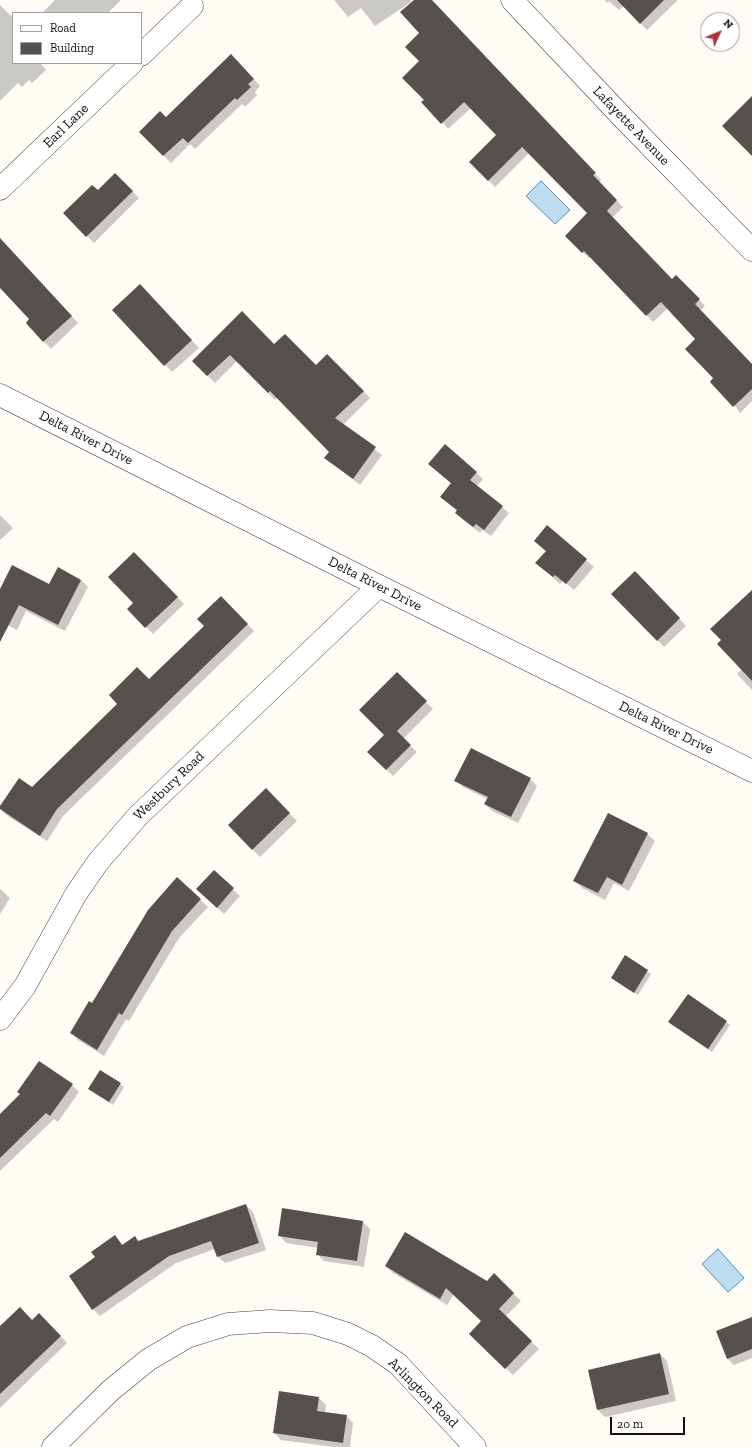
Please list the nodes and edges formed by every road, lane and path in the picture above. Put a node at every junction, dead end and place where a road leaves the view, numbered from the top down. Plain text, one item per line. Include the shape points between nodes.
1 (512, 0) edge
2 (192, 6) dead end
3 (142, 53) edge
4 (131, 64) edge
5 (0, 189) edge
6 (752, 250) edge
7 (0, 395) edge
8 (379, 586) junction
9 (752, 771) edge
10 (0, 1020) edge
11 (53, 1447) edge
12 (475, 1447) edge

1 - 6 street, Lafayette Avenue
2 - 3 street
4 - 5 street, Earl Lane
7 - 8 street, Delta River Drive
8 - 9 street, Delta River Drive
8 - 10 street, Westbury Road via 138,816 98,862 76,894 25,986
11 - 12 street, Arlington Road via 110,1391 148,1360 187,1338 228,1324 270,1321 313,1323 348,1334 372,1346 398,1364

